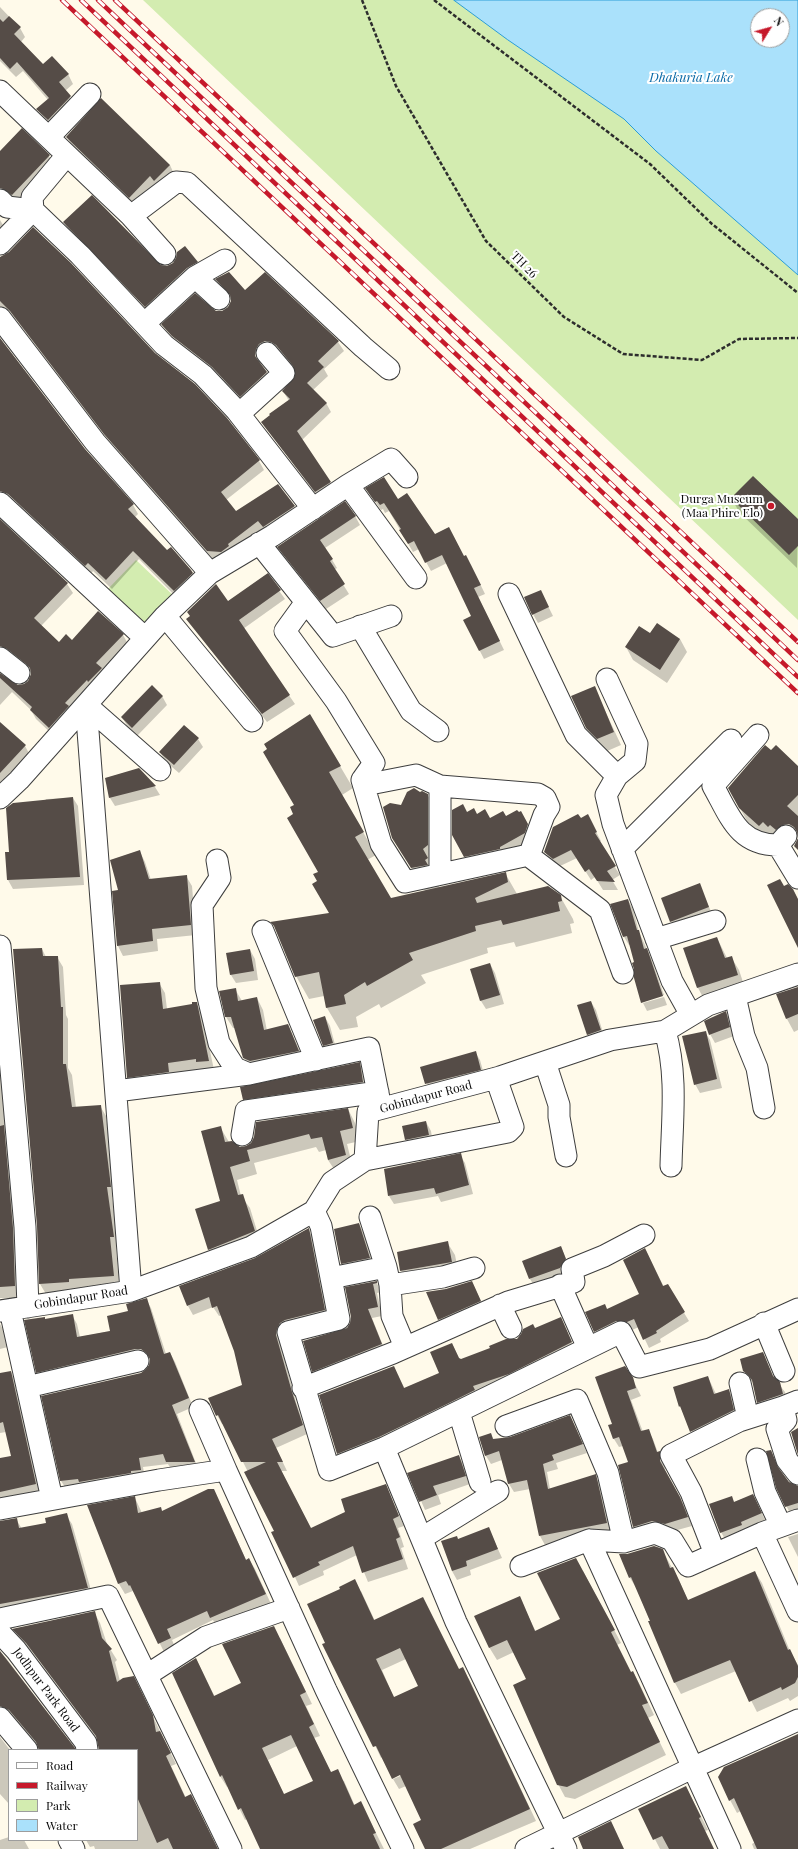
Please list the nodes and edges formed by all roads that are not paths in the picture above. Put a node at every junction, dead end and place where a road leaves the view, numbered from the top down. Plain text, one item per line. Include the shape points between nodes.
1 (0, 91) edge
2 (90, 94) dead end
3 (49, 137) junction
4 (67, 155) junction
5 (0, 200) edge
6 (33, 210) junction
7 (130, 216) junction
8 (0, 244) edge
9 (165, 254) dead end
10 (225, 260) dead end
11 (195, 277) junction
12 (219, 299) dead end
13 (0, 318) edge
14 (145, 323) junction
15 (267, 353) dead end
16 (389, 369) dead end
17 (239, 414) junction
18 (406, 477) dead end
19 (348, 485) junction
20 (0, 503) edge
21 (313, 509) junction
22 (259, 543) junction
23 (210, 573) junction
24 (416, 578) dead end
25 (509, 594) dead end
26 (306, 602) junction
27 (165, 616) junction
28 (391, 616) dead end
29 (360, 626) junction
30 (146, 638) junction
31 (0, 658) edge
32 (19, 673) dead end
33 (607, 679) dead end
34 (86, 705) junction
35 (252, 721) dead end
36 (438, 731) dead end
37 (758, 735) dead end
38 (731, 740) dead end
39 (160, 770) dead end
40 (617, 776) junction
41 (362, 780) junction
42 (440, 786) junction
43 (0, 798) edge
44 (622, 849) junction
45 (529, 856) junction
46 (217, 860) dead end
47 (440, 873) junction
48 (798, 878) edge
49 (715, 921) dead end
50 (263, 931) dead end
51 (656, 939) junction
52 (0, 946) edge
53 (623, 973) dead end
54 (798, 974) edge
55 (735, 996) junction
56 (691, 1015) junction
57 (665, 1031) junction
58 (316, 1060) junction
59 (545, 1062) junction
60 (249, 1074) junction
61 (496, 1078) junction
62 (116, 1091) junction
63 (379, 1100) junction
64 (764, 1108) dead end
65 (242, 1135) dead end
66 (566, 1156) dead end
67 (365, 1160) junction
68 (671, 1166) dead end
69 (314, 1211) junction
70 (370, 1217) dead end
71 (644, 1236) dead end
72 (474, 1268) dead end
73 (388, 1276) junction
74 (331, 1278) junction
75 (560, 1285) junction
76 (131, 1291) junction
77 (500, 1305) junction
78 (12, 1309) edge
79 (798, 1309) edge
80 (764, 1323) junction
81 (511, 1328) dead end
82 (405, 1347) junction
83 (588, 1348) junction
84 (138, 1361) dead end
85 (784, 1371) dead end
86 (740, 1383) dead end
87 (27, 1387) junction
88 (303, 1388) junction
89 (790, 1404) edge
90 (200, 1410) dead end
91 (458, 1412) junction
92 (748, 1418) junction
93 (506, 1426) dead end
94 (384, 1448) junction
95 (757, 1459) dead end
96 (226, 1470) junction
97 (798, 1474) edge
98 (480, 1482) dead end
99 (498, 1491) dead end
100 (52, 1499) junction
101 (0, 1510) edge
102 (790, 1523) edge
103 (762, 1534) junction
104 (422, 1538) junction
105 (588, 1540) junction
106 (624, 1542) junction
107 (715, 1554) junction
108 (521, 1566) dead end
109 (289, 1608) junction
110 (798, 1612) edge
111 (0, 1619) edge
112 (0, 1633) edge
113 (146, 1675) junction
114 (0, 1718) edge
115 (798, 1720) edge
116 (26, 1749) edge
117 (87, 1749) edge
118 (692, 1768) junction
119 (562, 1841) edge
120 (231, 1849) edge
121 (403, 1849) edge
122 (526, 1849) edge
123 (730, 1849) edge

1 - 3 street
2 - 3 street
3 - 4 street
4 - 6 street via 32,197
4 - 7 street
5 - 6 street via 7,207
6 - 8 street
6 - 14 street
7 - 9 street
7 - 16 street via 176,182 186,183
10 - 11 street
11 - 12 street
11 - 14 street
13 - 23 street via 96,442
14 - 17 street via 164,344 203,376
15 - 17 street via 284,373
17 - 21 street
18 - 19 street via 391,459
19 - 21 street
19 - 24 street
20 - 30 street
21 - 22 street
22 - 23 street
22 - 26 street
23 - 27 street
25 - 40 street via 576,735
26 - 29 street via 333,636
26 - 41 street via 284,630 336,701 374,764
27 - 30 street
27 - 35 street
28 - 29 street
29 - 36 street via 411,711
30 - 34 street
31 - 32 street
33 - 40 street via 636,744 635,760
34 - 39 street
34 - 43 street
34 - 62 street
37 - 48 street via 713,786 739,831 764,845 782,840
38 - 44 street
40 - 44 street via 606,795
41 - 42 street via 375,783 416,775
41 - 47 street via 381,844 405,882
42 - 45 street via 538,794 545,798 549,806
42 - 47 street
44 - 51 street
45 - 47 street
45 - 53 street via 600,910
46 - 60 street via 220,878 202,905 206,988 219,1043 235,1068
49 - 51 street
50 - 58 street
51 - 56 street via 672,981
52 - 78 street via 25,1227
54 - 55 street, Gobindapur Road
55 - 56 street, Gobindapur Road via 708,1005
55 - 64 street via 744,1036 757,1068
56 - 57 street, Gobindapur Road
57 - 59 street, Gobindapur Road via 610,1040
57 - 68 street via 670,1047 674,1085
58 - 60 street
58 - 63 street via 369,1048
59 - 61 street, Gobindapur Road
59 - 66 street via 559,1105
60 - 62 street
61 - 63 street, Gobindapur Road
61 - 67 street via 513,1127 508,1132
62 - 76 street
63 - 65 street via 246,1111
63 - 67 street, Gobindapur Road via 368,1112
67 - 69 street, Gobindapur Road via 332,1182
69 - 74 street via 321,1226
69 - 76 street, Gobindapur Road via 251,1247
70 - 73 street
71 - 75 street via 572,1269 574,1282
72 - 73 street via 443,1277
73 - 74 street
73 - 82 street via 392,1316
74 - 88 street via 339,1319 288,1332
75 - 77 street
75 - 83 street
76 - 78 street, Gobindapur Road
77 - 81 street
77 - 82 street
78 - 87 street
79 - 80 street
80 - 83 street via 710,1349 639,1367 621,1332
80 - 85 street
82 - 88 street
83 - 91 street
84 - 87 street
86 - 92 street
87 - 100 street
88 - 94 street via 329,1470
89 - 92 street
89 - 97 street via 786,1420 777,1429 787,1460
90 - 96 street
91 - 94 street
91 - 98 street
92 - 107 street via 671,1455 691,1492
93 - 106 street via 577,1400 608,1473
94 - 104 street
95 - 102 street via 765,1492
96 - 100 street
96 - 109 street
99 - 104 street
100 - 101 street
102 - 103 street
103 - 107 street
103 - 110 street
104 - 119 street via 456,1622
105 - 106 street
105 - 108 street
105 - 118 street
106 - 107 street via 655,1533 672,1540 688,1566
109 - 113 street via 206,1637
109 - 121 street
111 - 113 street via 108,1596
112 - 117 street, Jodhpur Park Road via 16,1650 86,1743
113 - 120 street
114 - 116 street
115 - 118 street
118 - 119 street
118 - 123 street
119 - 122 street

